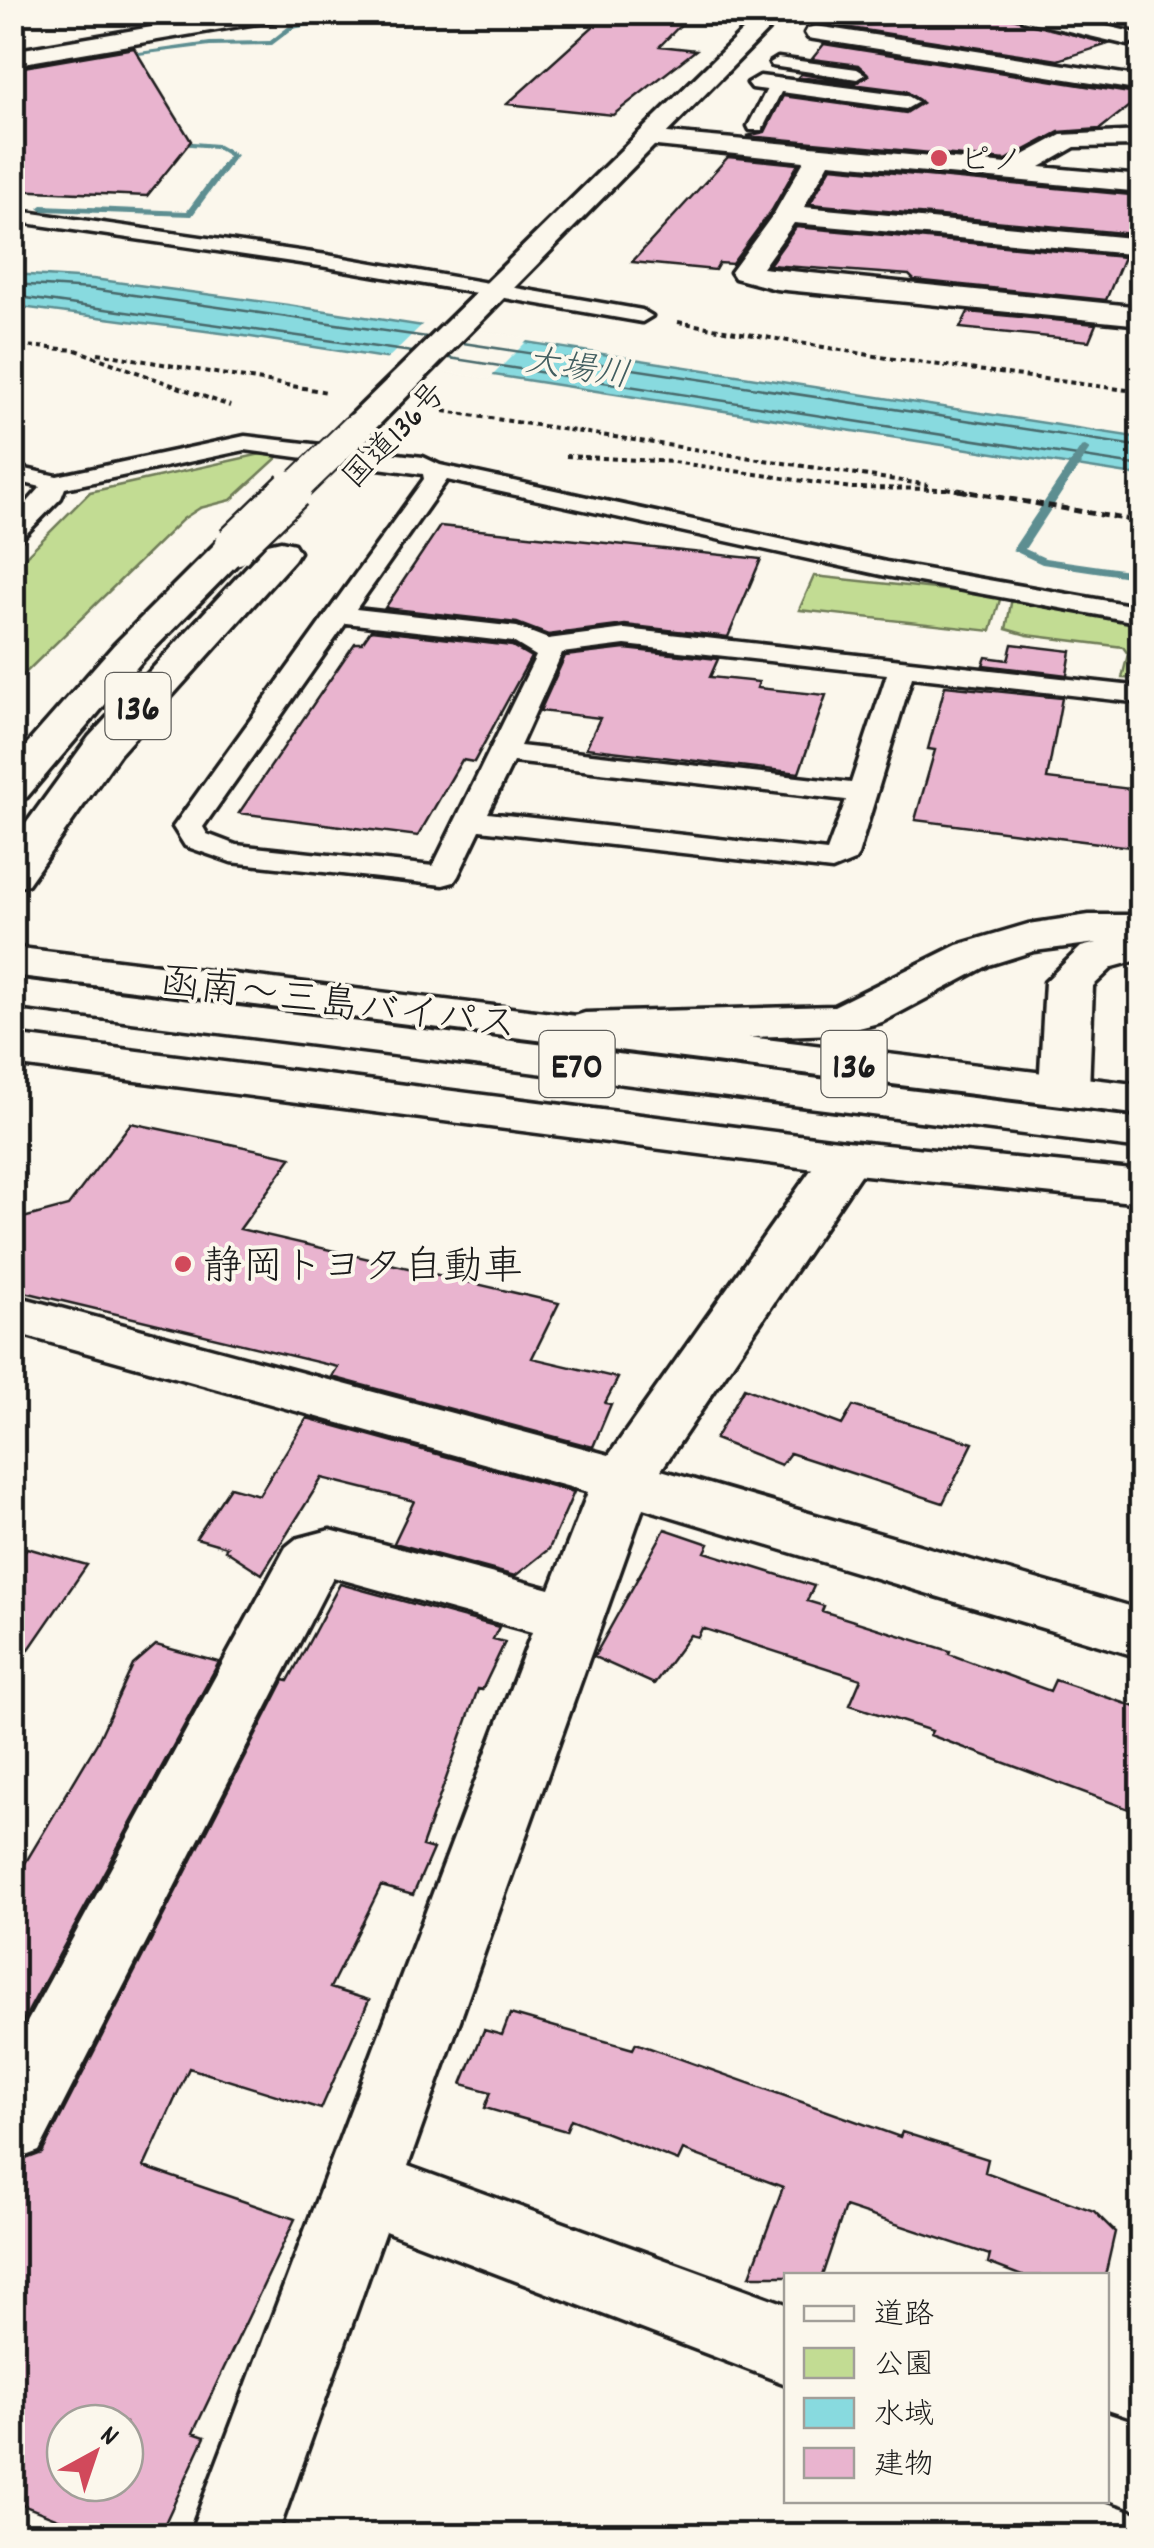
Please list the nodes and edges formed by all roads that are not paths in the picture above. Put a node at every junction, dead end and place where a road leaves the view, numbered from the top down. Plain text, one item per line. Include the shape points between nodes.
1 (280, 12) edge
2 (775, 12) edge
3 (796, 12) edge
4 (832, 12) edge
5 (1102, 12) edge
6 (1030, 15) edge
7 (1066, 23) junction
8 (816, 33) junction
9 (1128, 38) dead end
10 (12, 58) edge
11 (857, 74) dead end
12 (765, 84) junction
13 (1142, 84) edge
14 (906, 102) dead end
15 (756, 126) dead end
16 (1142, 138) edge
17 (646, 139) junction
18 (681, 142) junction
19 (820, 156) junction
20 (658, 168) dead end
21 (1010, 173) junction
22 (1142, 184) edge
23 (634, 188) dead end
24 (12, 214) edge
25 (786, 214) junction
26 (1142, 247) edge
27 (508, 296) junction
28 (642, 316) road end
29 (1142, 316) edge
30 (419, 403) junction
31 (434, 470) junction
32 (12, 474) edge
33 (52, 484) junction
34 (12, 534) edge
35 (339, 614) junction
36 (1142, 615) edge
37 (546, 647) junction
38 (128, 653) junction
39 (902, 668) junction
40 (1142, 695) edge
41 (12, 741) edge
42 (503, 752) junction
43 (12, 788) edge
44 (862, 793) junction
45 (470, 820) junction
46 (12, 875) edge
47 (1142, 929) edge
48 (1142, 945) edge
49 (12, 962) edge
50 (12, 993) edge
51 (567, 1029) junction
52 (12, 1050) edge
53 (1064, 1090) junction
54 (1142, 1100) edge
55 (1142, 1134) edge
56 (846, 1156) junction
57 (1142, 1187) edge
58 (12, 1313) edge
59 (624, 1480) junction
60 (569, 1618) junction
61 (1142, 1634) edge
62 (12, 2126) edge
63 (361, 2185) junction
64 (784, 2343) edge
65 (1109, 2457) edge
66 (1142, 2468) edge
67 (233, 2536) edge

1 - 10 main road
2 - 17 main road, 国道136号 / 136
3 - 18 main road
4 - 8 main road
5 - 7 main road
6 - 7 main road
7 - 9 main road
8 - 12 main road
8 - 13 main road
11 - 12 lane
12 - 14 main road
12 - 15 lane
16 - 21 main road via 1070,140
17 - 18 main road
17 - 27 main road, 国道136号 / 136
18 - 19 main road
18 - 20 main road
19 - 21 main road
19 - 25 main road
21 - 22 main road
23 - 27 main road, 国道136号 / 136
24 - 27 lane
25 - 26 main road
25 - 29 main road via 745,272
27 - 28 lane
27 - 30 main road, 国道136号 / 136
30 - 38 main road, 国道136号 / 136, bridge via 356,430
30 - 46 main road, 国道136号 / 136 via 104,746
31 - 33 lane via 246,444
31 - 35 lane via 436,478
31 - 36 lane via 886,569
32 - 33 lane
33 - 34 lane via 53,494
35 - 37 lane via 517,634
35 - 45 lane via 188,827 195,840 230,854 443,876
37 - 39 lane via 624,637
37 - 42 lane via 550,655
38 - 41 main road via 60,692
38 - 43 main road, 国道136号 / 136
39 - 40 lane
39 - 44 lane
42 - 44 lane
42 - 45 lane
44 - 45 lane via 843,855 819,863
47 - 51 main road via 1089,929 973,955 865,1012 836,1020
48 - 53 main road via 1097,957 1069,982
49 - 51 main road, 函南～三島バイパス / 136
50 - 55 main road, E70
51 - 53 main road, 函南～三島バイパス / 136
52 - 56 main road, 136
53 - 54 main road, 函南～三島バイパス / 136
56 - 57 main road, 136
56 - 59 main road
58 - 59 main road
59 - 60 main road
59 - 61 main road
60 - 62 main road via 330,1554 308,1563
60 - 63 main road
63 - 64 main road
63 - 67 main road
65 - 66 main road

